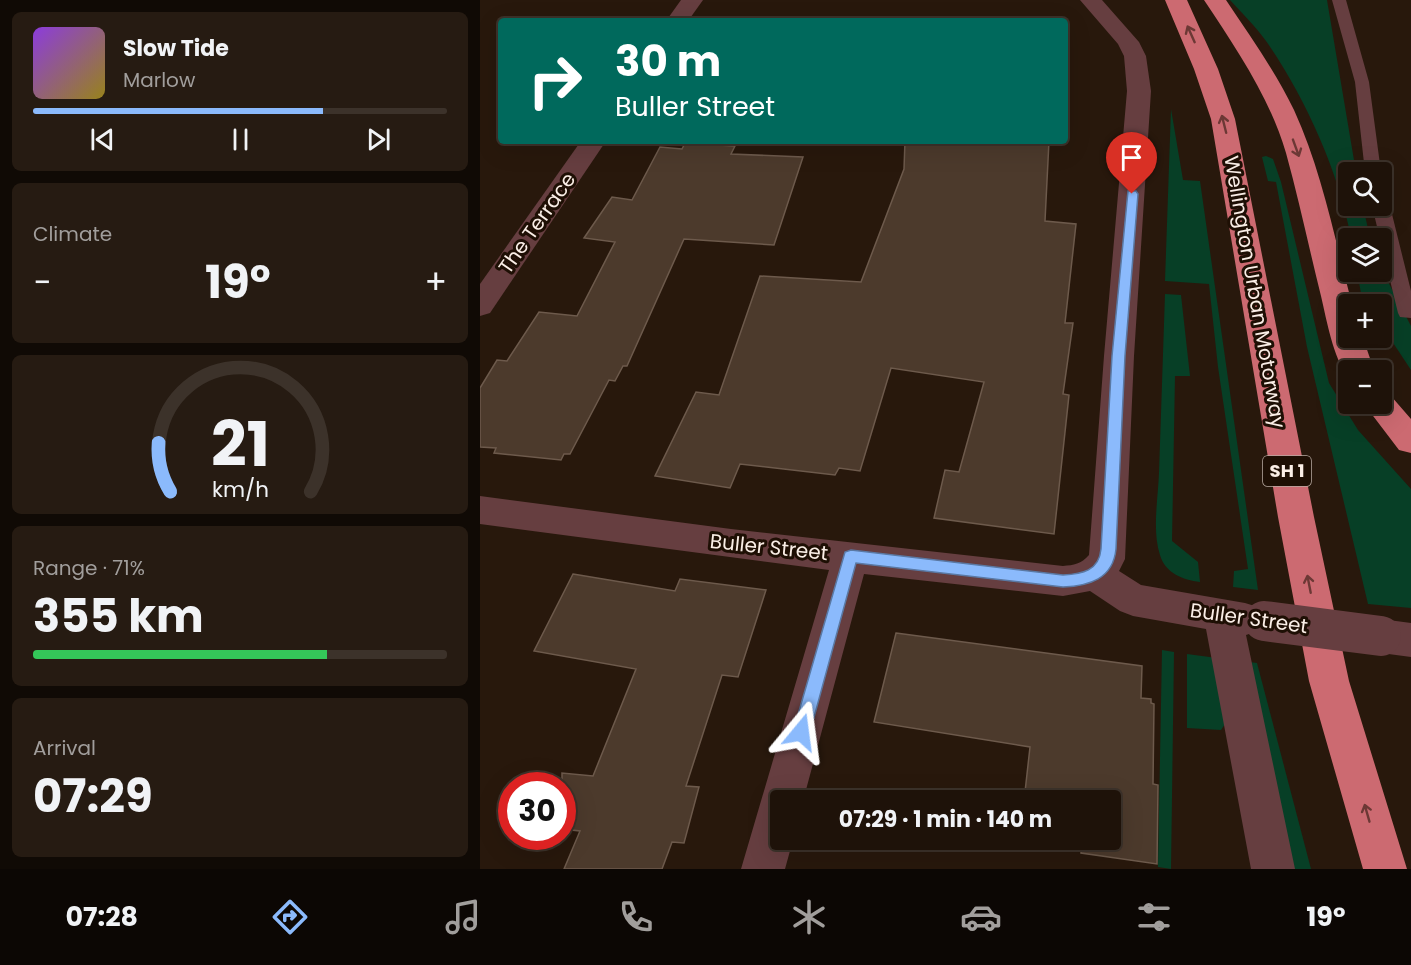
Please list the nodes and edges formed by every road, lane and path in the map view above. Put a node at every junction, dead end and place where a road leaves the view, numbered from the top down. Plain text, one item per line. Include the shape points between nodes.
1 (692, 0) edge
2 (1091, 0) edge
3 (1176, 0) edge
4 (1215, 0) edge
5 (1339, 0) edge
6 (679, 18) edge
7 (592, 144) edge
8 (1372, 162) edge
9 (1383, 216) edge
10 (480, 306) edge
11 (1407, 313) dead end
12 (1355, 360) edge
13 (1388, 414) edge
14 (1411, 441) edge
15 (480, 510) edge
16 (851, 556) junction
17 (1094, 575) junction
18 (1223, 616) junction
19 (1396, 638) edge
20 (785, 790) edge
21 (770, 843) edge
22 (763, 869) edge
23 (1273, 869) edge
24 (1385, 869) edge

1 - 6 street
2 - 17 street via 1136,56 1139,91 1107,559
24 -> 3 highway, Wellington Urban Motorway / SH 1 via 1329,681 1223,118
4 -> 12 highway via 1253,57 1298,151
5 - 8 lane via 1362,82
7 - 10 street, The Terrace
9 - 11 lane
13 - 14 highway
15 - 16 street, Buller Street
16 - 17 street, Buller Street via 1063,581
16 - 20 street
17 - 18 street, Buller Street via 1132,600
18 - 19 street, Buller Street, bridge
18 - 23 street
21 - 22 street

